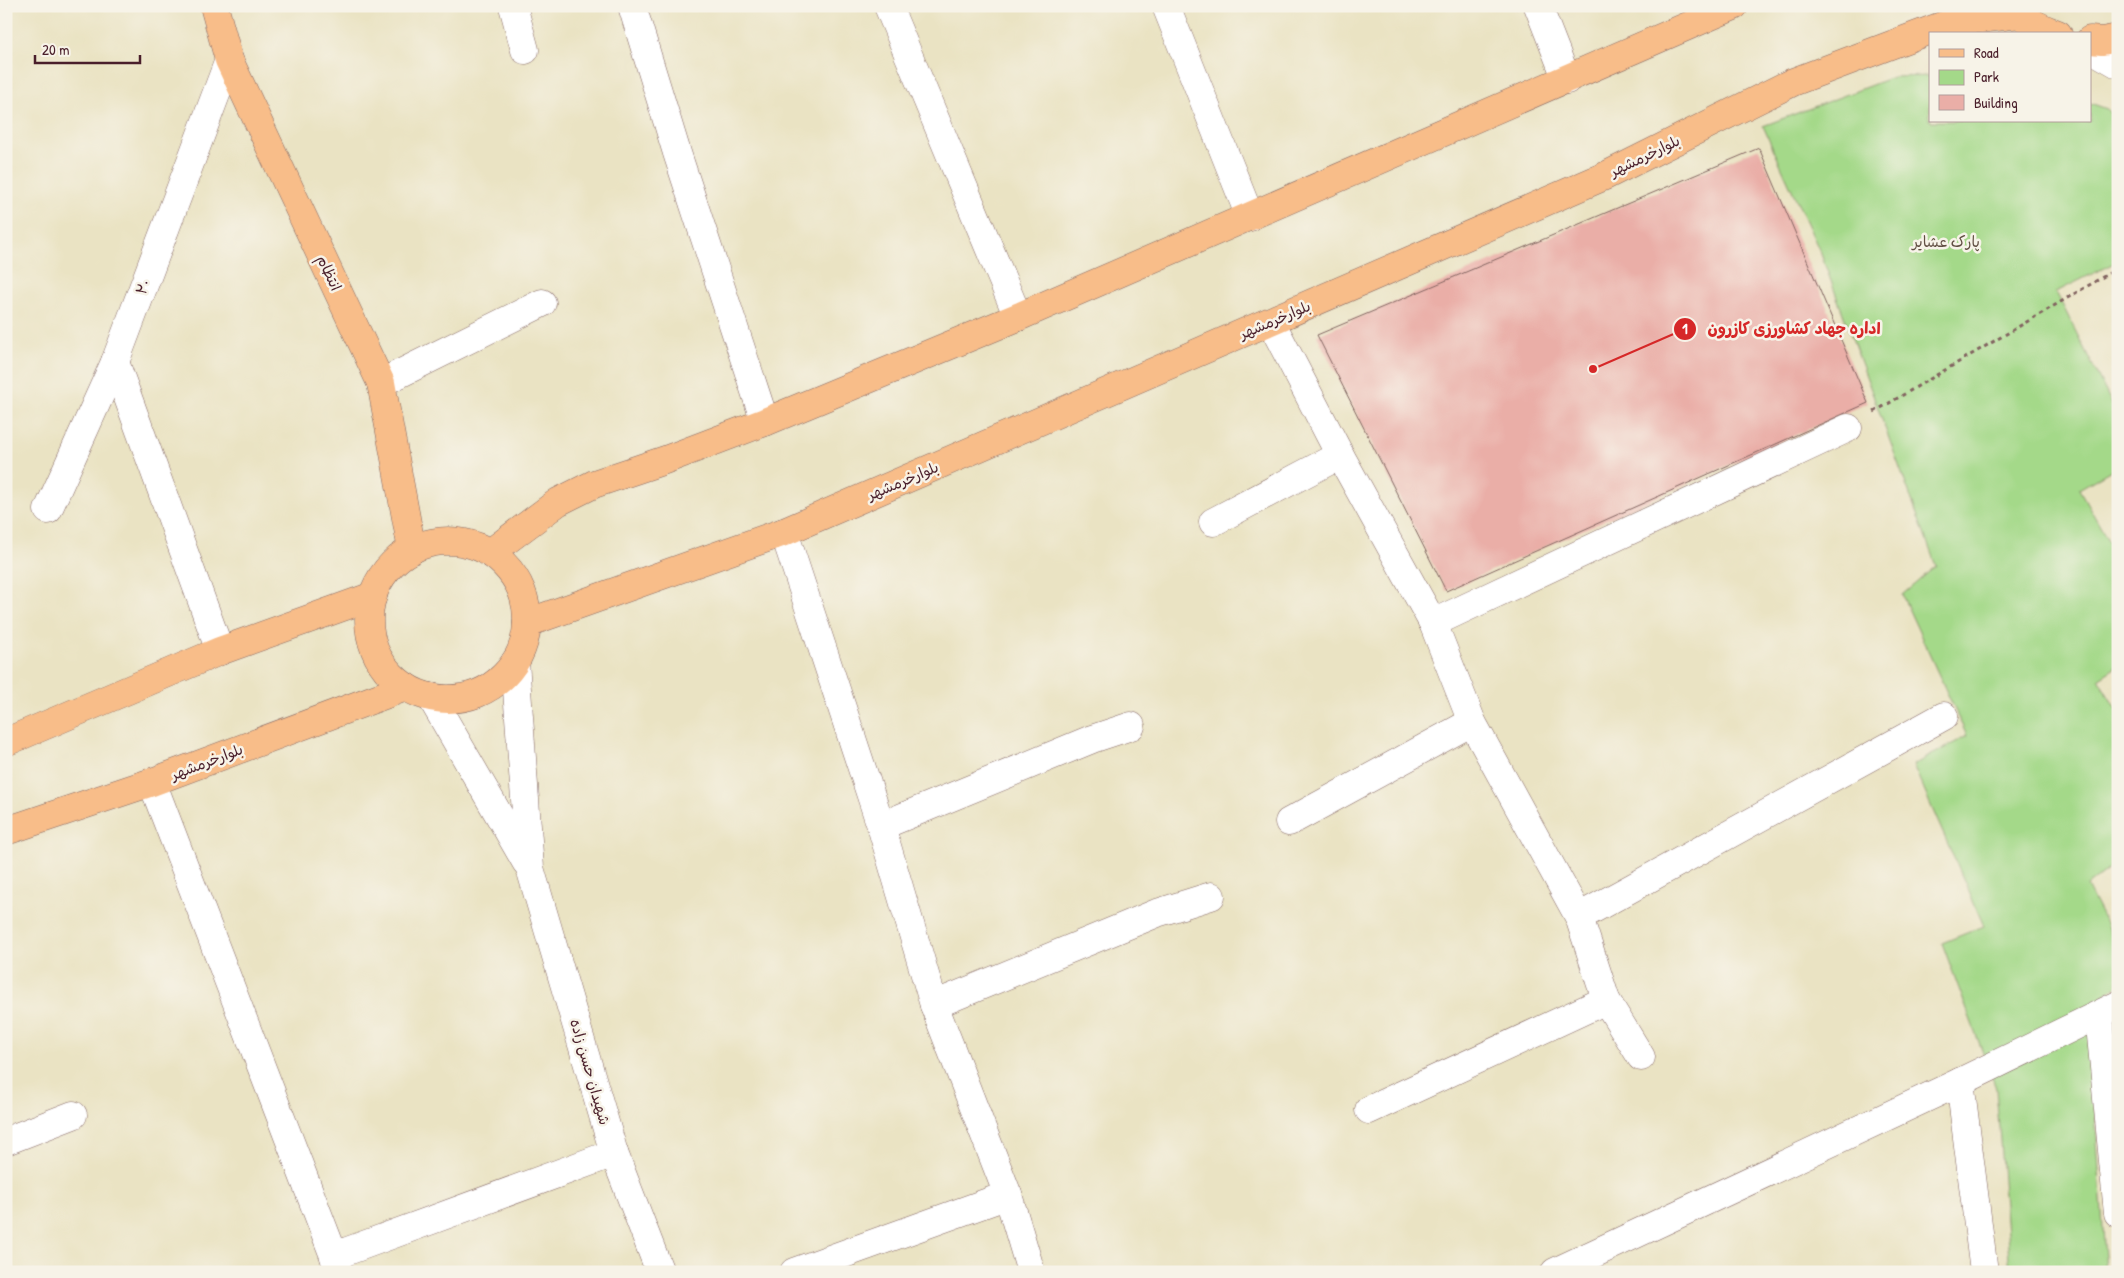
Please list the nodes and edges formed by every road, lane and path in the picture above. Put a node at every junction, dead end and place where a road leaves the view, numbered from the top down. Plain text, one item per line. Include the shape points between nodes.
1 (214, 6) edge
2 (513, 6) edge
3 (632, 6) edge
4 (888, 6) edge
5 (1166, 6) edge
6 (1538, 6) edge
7 (1734, 6) edge
8 (2015, 10) edge
9 (1949, 15) edge
10 (2052, 32) edge
11 (2118, 38) edge
12 (2092, 40) edge
13 (2092, 49) edge
14 (525, 50) dead end
15 (229, 60) junction
16 (2118, 64) edge
17 (1567, 80) junction
18 (1250, 217) junction
19 (2118, 268) edge
20 (542, 303) dead end
21 (1018, 317) junction
22 (1271, 322) junction
23 (115, 362) junction
24 (381, 383) junction
25 (765, 422) junction
26 (1848, 428) joint
27 (1340, 455) junction
28 (48, 510) dead end
29 (1213, 522) dead end
30 (784, 532) junction
31 (412, 550) junction
32 (490, 554) junction
33 (373, 596) junction
34 (1433, 623) junction
35 (527, 624) junction
36 (220, 651) junction
37 (515, 662) junction
38 (406, 687) junction
39 (431, 697) junction
40 (1944, 716) dead end
41 (1472, 722) junction
42 (1130, 726) dead end
43 (6, 742) edge
44 (152, 782) junction
45 (1288, 822) dead end
46 (881, 826) junction
47 (6, 831) edge
48 (530, 868) junction
49 (1211, 896) dead end
50 (1578, 917) junction
51 (1606, 1000) junction
52 (934, 1005) junction
53 (2109, 1010) edge
54 (1641, 1056) dead end
55 (1960, 1082) junction
56 (1370, 1110) dead end
57 (73, 1116) dead end
58 (6, 1141) edge
59 (614, 1153) junction
60 (1008, 1195) junction
61 (2118, 1213) edge
62 (336, 1264) edge
63 (660, 1272) edge
64 (794, 1272) edge
65 (1032, 1272) edge
66 (1555, 1272) edge
67 (1984, 1272) edge

1 - 15 main road, انتظام
2 - 14 street
3 - 25 street
4 - 21 street
5 - 18 street
6 - 17 street
7 - 17 main road
8 - 9 main road, بلوارخرمشهر
8 - 10 main road
9 - 22 main road, بلوارخرمشهر via 1794,82 1605,176
11 - 12 main road
13 - 16 street
15 - 23 street, ۲۰
15 - 24 main road, انتظام
17 - 18 main road
18 - 21 main road
19 - 26 path
20 - 24 street
21 - 25 main road
22 - 27 street
22 - 30 main road, بلوارخرمشهر
23 - 28 street, ۲۰
23 - 36 street
24 - 31 main road, انتظام
25 - 32 main road via 594,484 558,502
26 - 34 street
27 - 29 street
27 - 34 street
30 - 35 main road, بلوارخرمشهر
30 - 46 street
31 - 32 main road via 431,543 452,541 472,545
31 - 33 main road via 390,567
32 - 35 main road via 506,566 518,584 525,603
33 - 36 main road
33 - 38 main road via 369,617 371,638 378,657 390,674
34 - 41 street
35 - 37 main road
36 - 43 main road
37 - 39 main road via 501,678 465,698
37 - 48 street, شهیدان حسن زاده
38 - 39 main road
38 - 44 main road, بلوارخرمشهر
39 - 48 street, شهیدان حسن زاده
40 - 50 street
41 - 45 street
41 - 50 street
42 - 46 street
44 - 47 main road, بلوارخرمشهر
44 - 62 street
46 - 52 street
48 - 59 street, شهیدان حسن زاده
49 - 52 street via 1157,913
50 - 51 street
51 - 54 street
51 - 56 street
52 - 60 street
53 - 55 street
53 - 61 street
55 - 66 street
55 - 67 street
57 - 58 street
59 - 62 street
59 - 63 street, شهیدان حسن زاده
60 - 64 street
60 - 65 street

